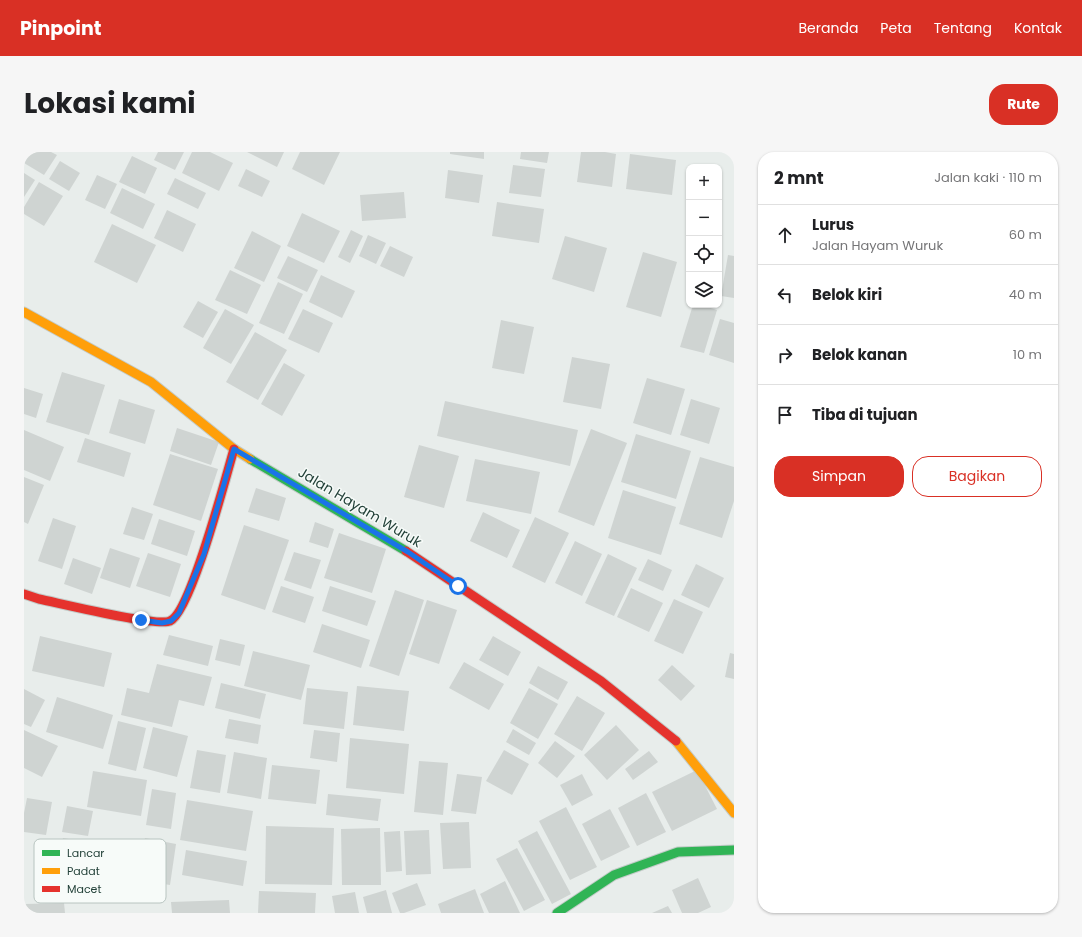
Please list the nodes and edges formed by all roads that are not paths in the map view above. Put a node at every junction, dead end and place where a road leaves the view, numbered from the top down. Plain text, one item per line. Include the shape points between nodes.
1 (24, 312) edge
2 (234, 449) junction
3 (24, 594) edge
4 (734, 813) edge
5 (734, 850) edge
6 (557, 913) edge

1 - 2 street, Jalan Hayam Wuruk via 151,382
2 - 3 street via 204,554 179,613 171,621 162,623 141,620
2 - 4 street, Jalan Hayam Wuruk via 408,552 601,681 678,742
5 - 6 street via 678,852 621,872

